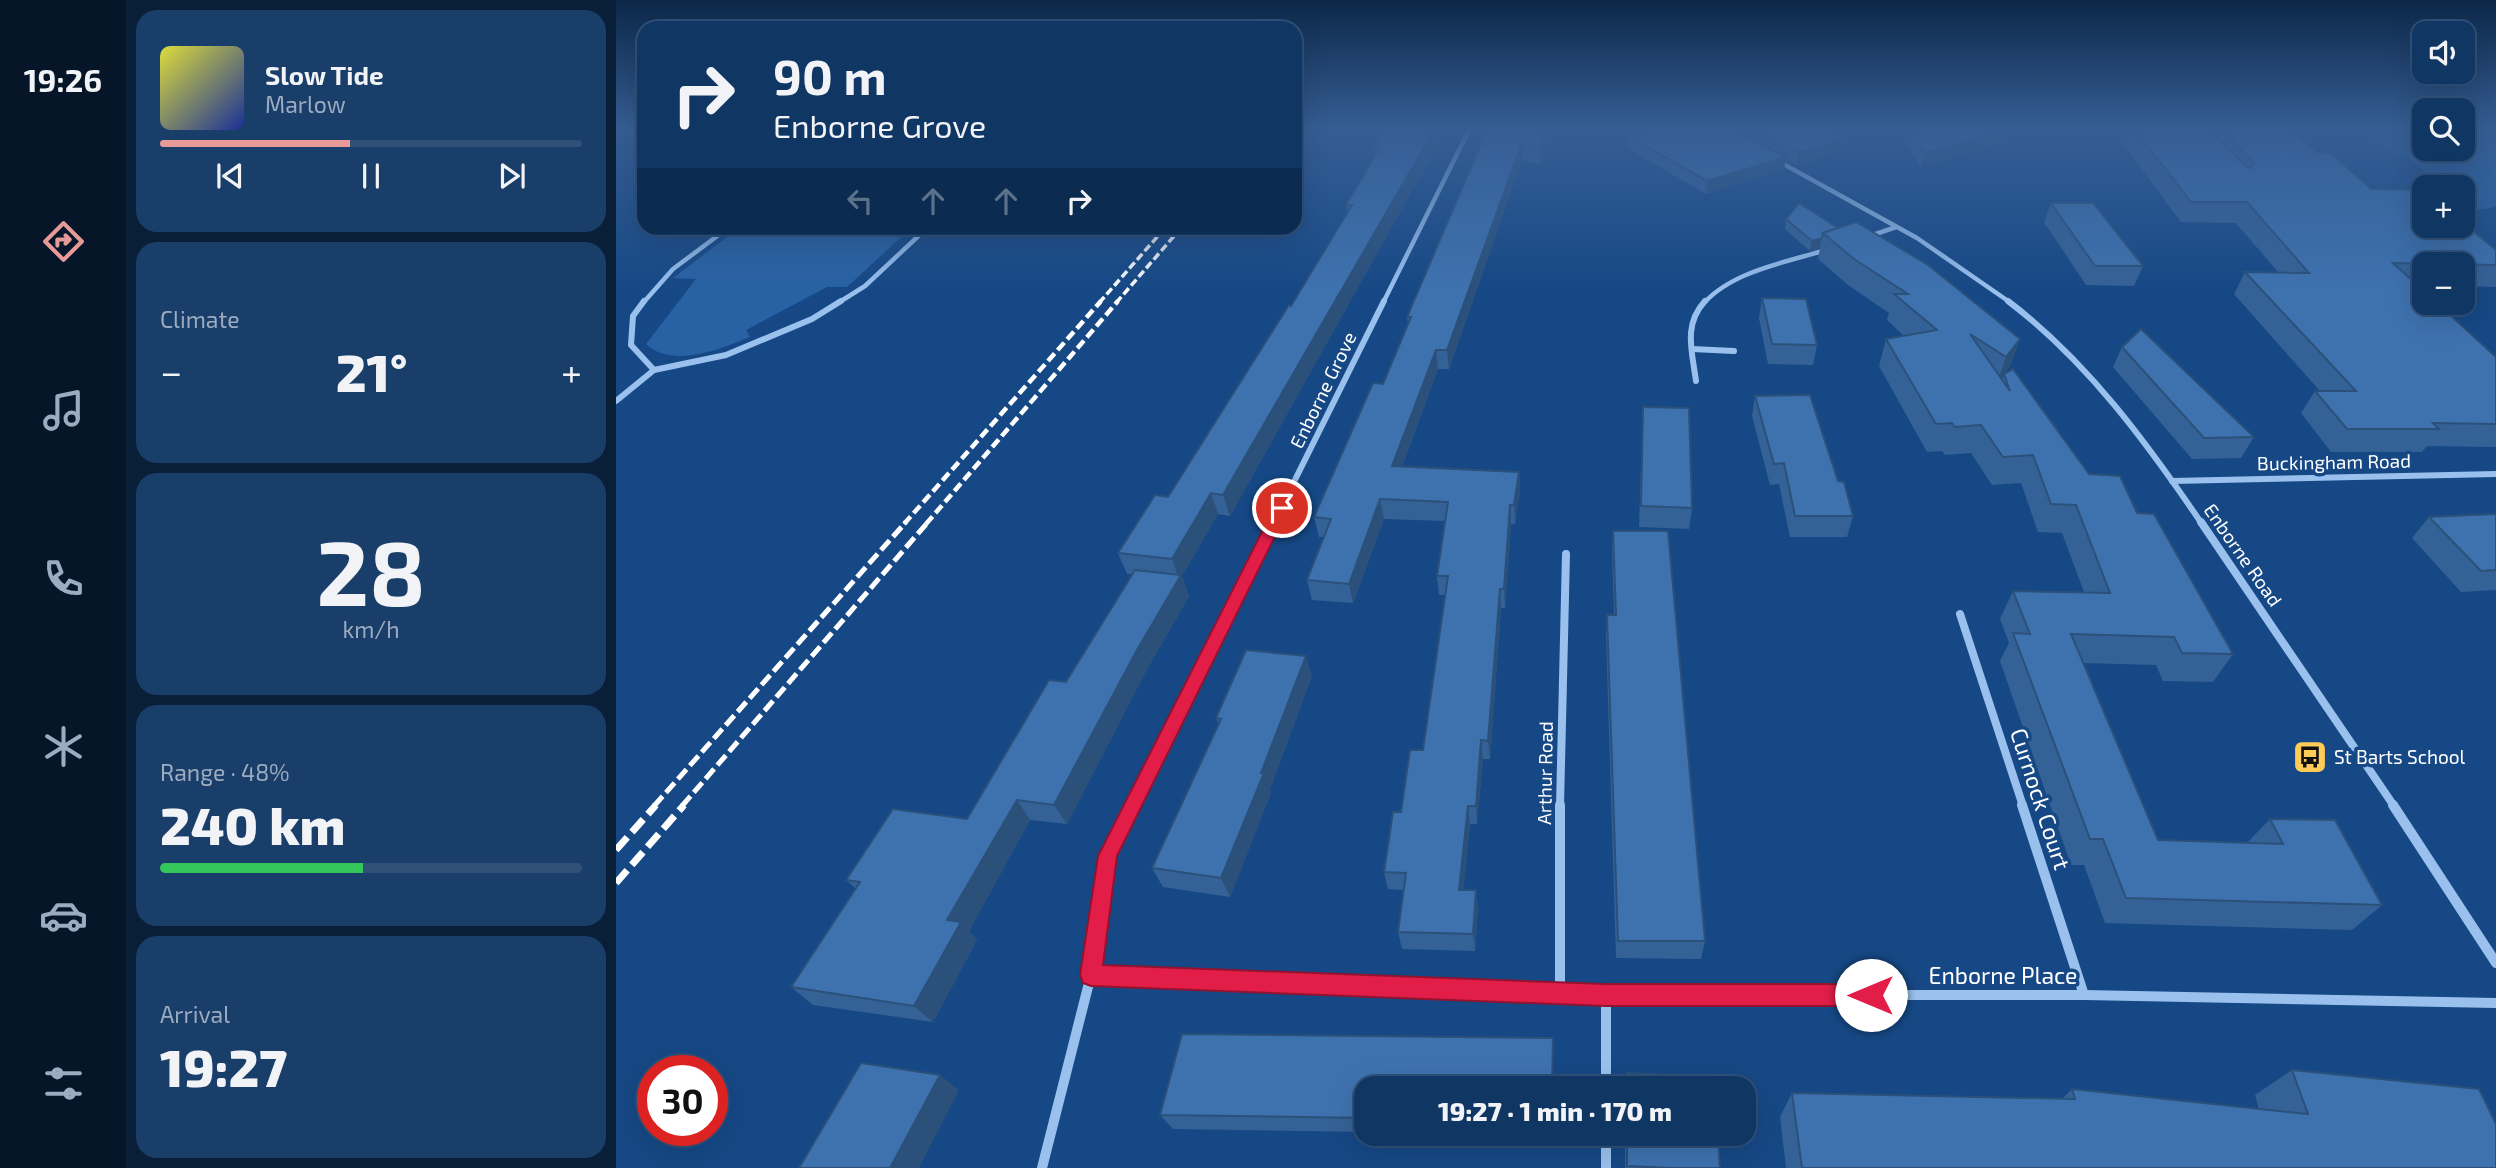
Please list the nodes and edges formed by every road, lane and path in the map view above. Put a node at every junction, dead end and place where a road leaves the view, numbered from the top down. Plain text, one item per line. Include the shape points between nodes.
1 (1442, 185) edge
2 (1820, 185) edge
3 (1896, 228) junction
4 (719, 235) edge
5 (920, 235) edge
6 (1856, 240) edge
7 (1830, 249) edge
8 (1692, 349) junction
9 (1734, 351) dead end
10 (654, 370) junction
11 (1696, 381) dead end
12 (616, 401) edge
13 (2496, 474) edge
14 (2172, 481) junction
15 (1566, 554) dead end
16 (1960, 614) dead end
17 (2496, 963) edge
18 (1091, 975) junction
19 (1560, 992) junction
20 (1606, 995) junction
21 (2084, 995) junction
22 (2496, 1003) edge
23 (1606, 1076) edge
24 (1606, 1146) edge
25 (1042, 1168) edge
26 (1606, 1168) edge

1 - 18 street, Enborne Grove via 1108,856
2 - 3 street, Enborne Road
3 - 6 street
3 - 14 street, Enborne Road via 1966,270 2045,333 2083,371
4 - 10 street via 673,269 633,316 631,345
5 - 10 street via 865,286 812,319 726,355
7 - 8 street via 1722,286 1701,303 1690,326
8 - 9 street
8 - 11 street
10 - 12 street
13 - 14 street, Buckingham Road
14 - 17 street, Enborne Road
15 - 19 street, Arthur Road
16 - 21 street, Curnock Court
18 - 19 street, Enborne Place
18 - 25 street, Enborne Grove
19 - 20 street, Enborne Place
20 - 21 street, Enborne Place
20 - 23 street
21 - 22 street, Enborne Place
24 - 26 street

